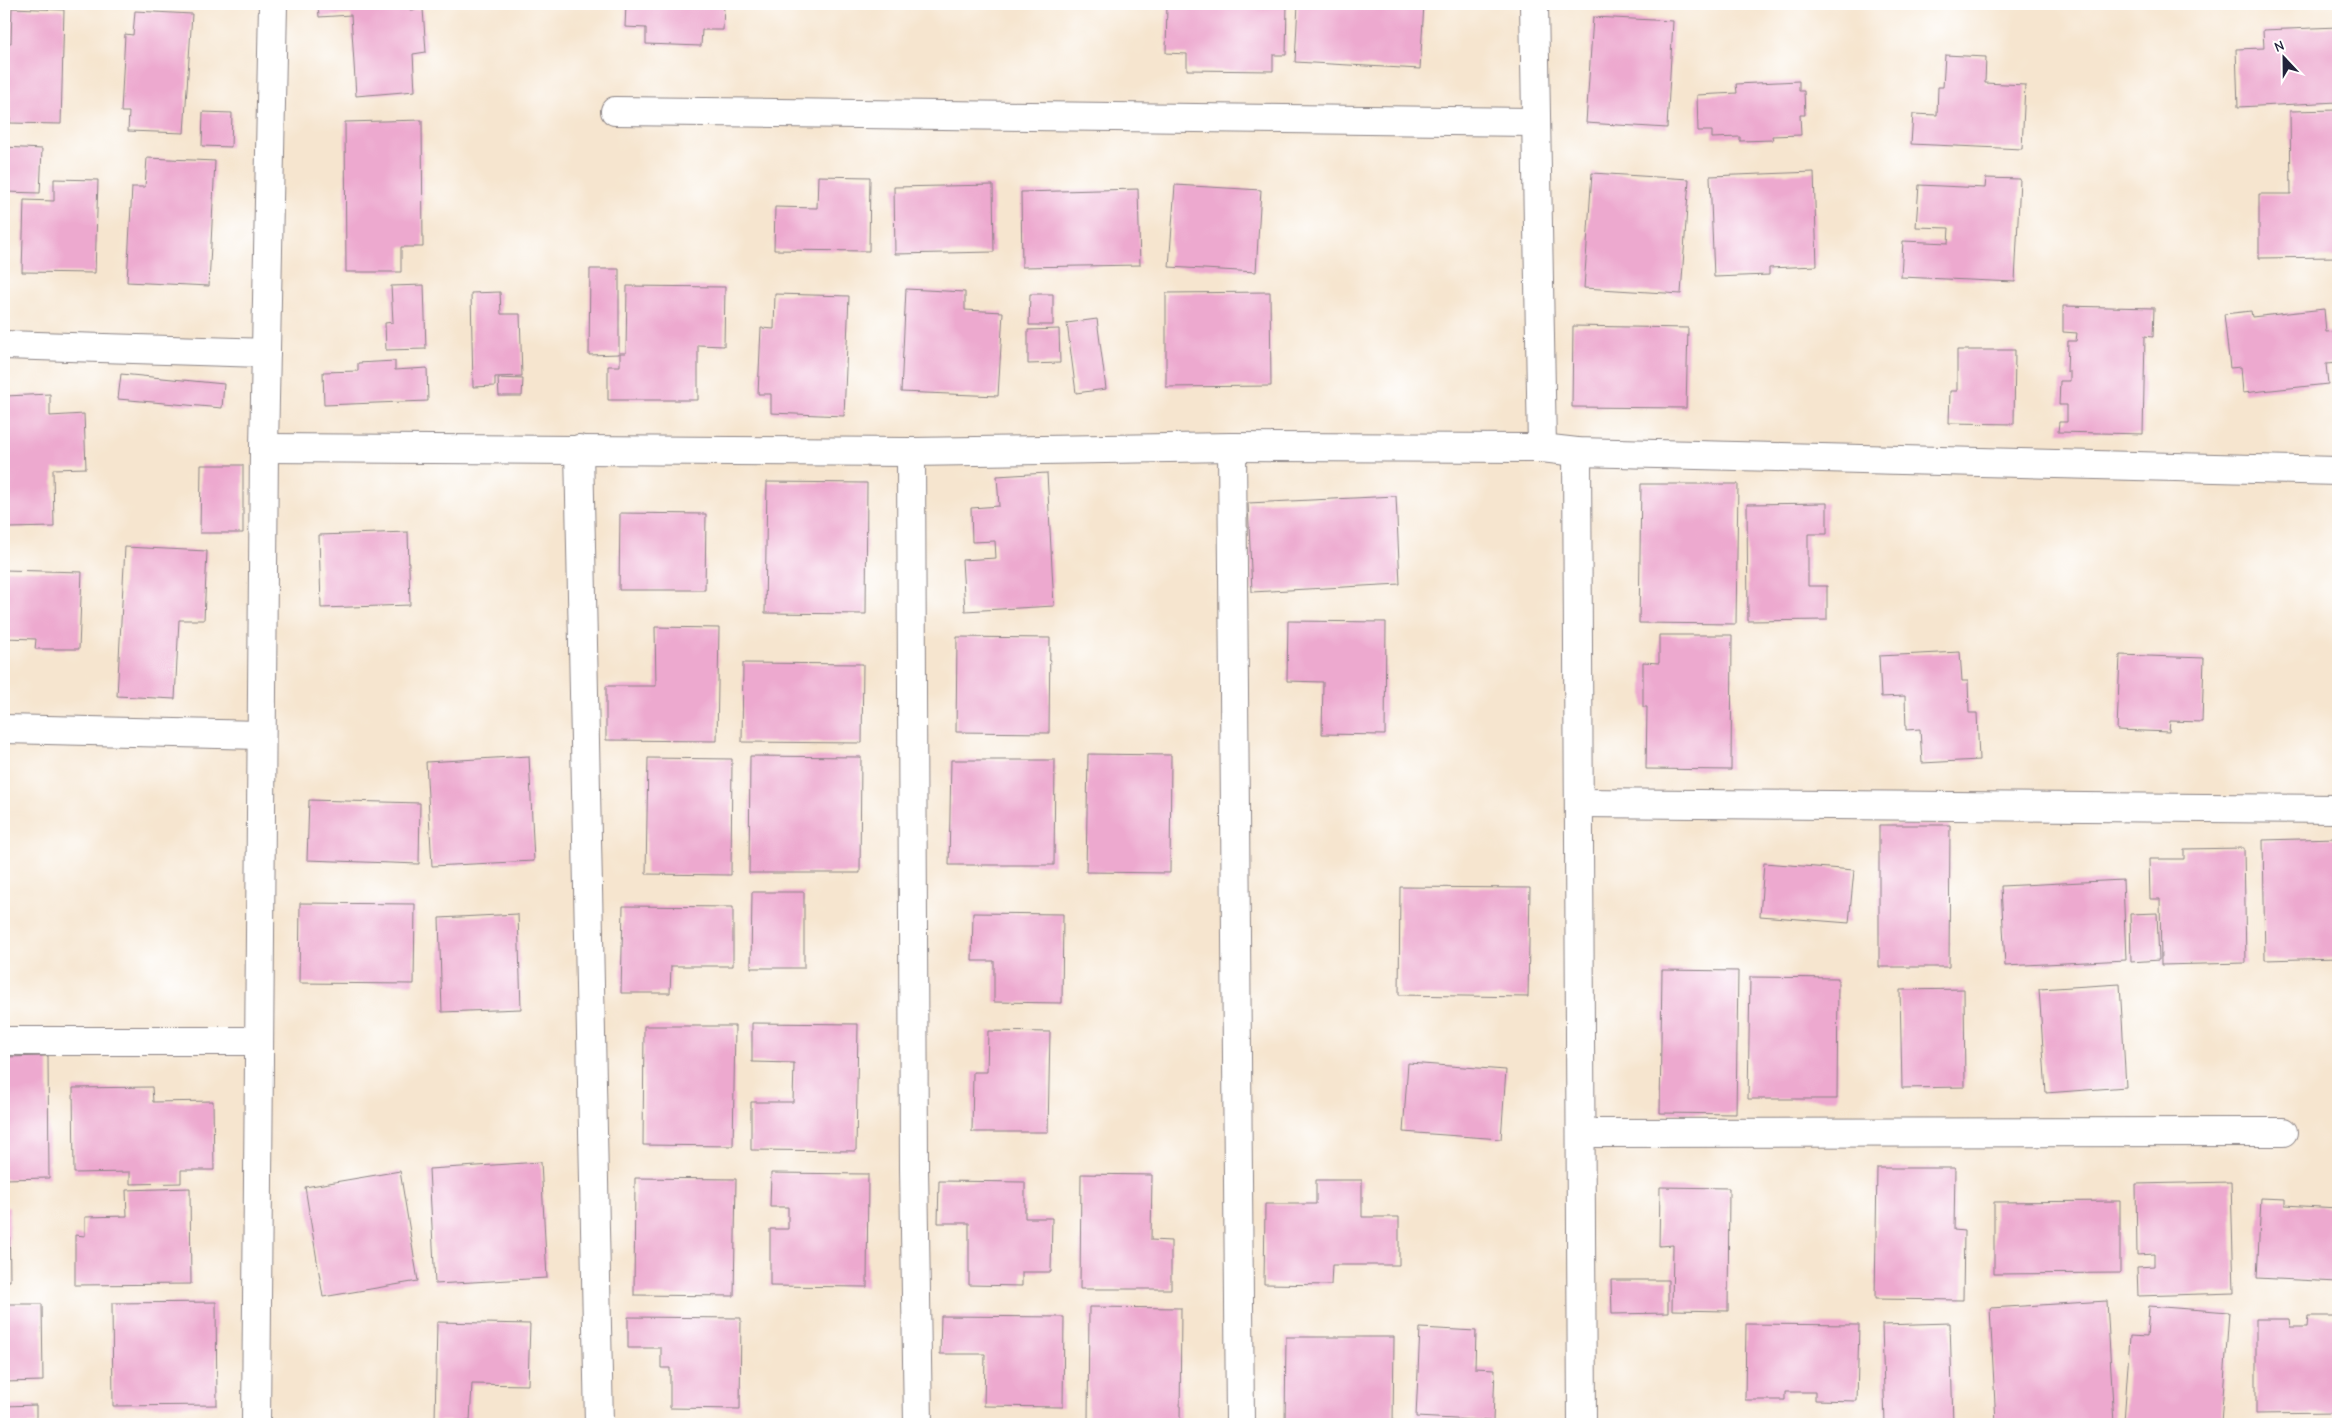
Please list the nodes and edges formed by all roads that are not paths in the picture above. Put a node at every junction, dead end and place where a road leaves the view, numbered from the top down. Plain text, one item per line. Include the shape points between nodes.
1 (273, 4) edge
2 (1534, 4) edge
3 (615, 111) dead end
4 (1536, 122) junction
5 (4, 345) edge
6 (266, 353) junction
7 (1232, 447) junction
8 (264, 448) junction
9 (1542, 448) junction
10 (579, 450) junction
11 (911, 452) junction
12 (1577, 452) junction
13 (2338, 471) edge
14 (4, 728) edge
15 (261, 736) junction
16 (1579, 803) junction
17 (2338, 808) edge
18 (4, 1041) edge
19 (258, 1041) junction
20 (2283, 1132) dead end
21 (1581, 1133) junction
22 (256, 1424) edge
23 (599, 1424) edge
24 (918, 1424) edge
25 (1240, 1424) edge
26 (1582, 1424) edge

1 - 6 street
2 - 4 street
3 - 4 street
4 - 9 street
5 - 6 street
6 - 8 street
7 - 9 street
7 - 11 street
7 - 25 street
8 - 10 street
8 - 15 street
9 - 12 street
10 - 11 street
10 - 23 street
11 - 24 street
12 - 13 street
12 - 16 street
14 - 15 street
15 - 19 street
16 - 17 street
16 - 21 street
18 - 19 street
19 - 22 street
20 - 21 street
21 - 26 street

